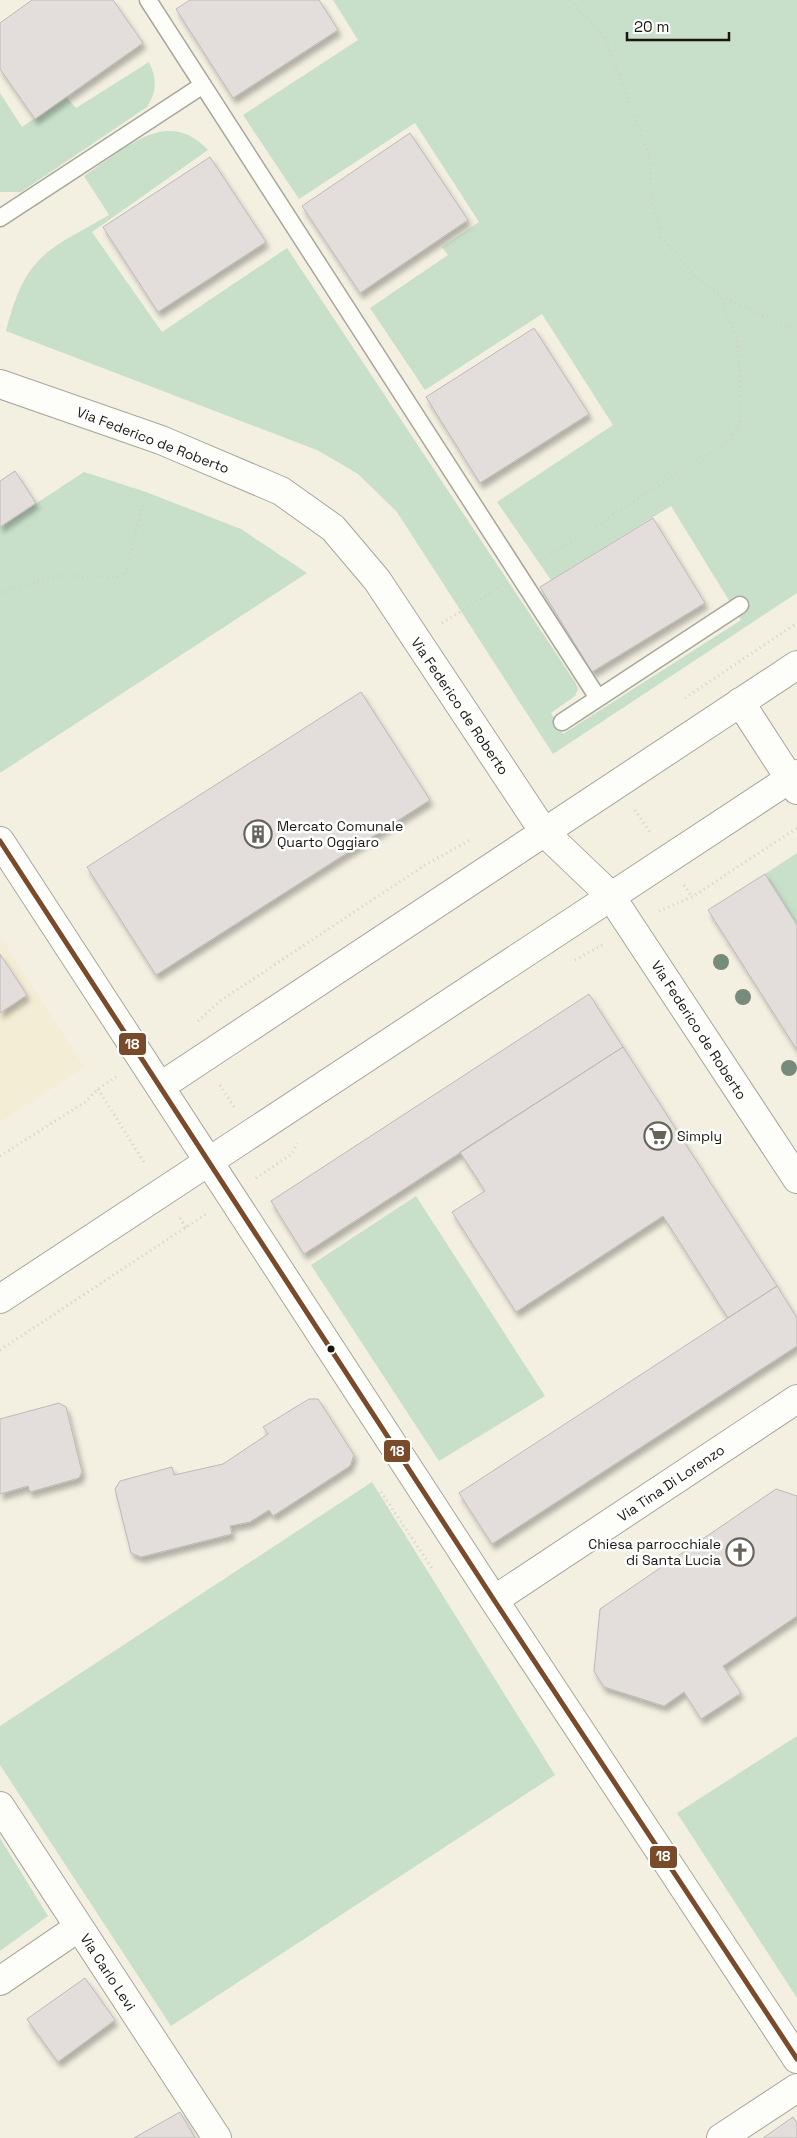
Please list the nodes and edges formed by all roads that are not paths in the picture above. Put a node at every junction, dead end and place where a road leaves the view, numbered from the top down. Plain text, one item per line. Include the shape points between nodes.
1 (148, 0) edge
2 (203, 86) junction
3 (0, 218) edge
4 (0, 384) edge
5 (740, 605) dead end
6 (797, 665) edge
7 (598, 698) junction
8 (740, 702) junction
9 (562, 722) dead end
10 (794, 781) edge
11 (544, 832) junction
12 (0, 841) edge
13 (610, 895) junction
14 (161, 1086) junction
15 (210, 1162) junction
16 (797, 1179) edge
17 (0, 1299) edge
18 (797, 1399) edge
19 (494, 1600) junction
20 (0, 1806) edge
21 (79, 1927) junction
22 (0, 1981) edge
23 (797, 2059) edge
24 (797, 2088) edge
25 (217, 2138) edge
26 (722, 2138) edge

1 - 2 lane
2 - 3 lane
2 - 7 lane
4 - 11 street, Via Federico de Roberto via 161,440 281,491 333,528 377,580
5 - 7 lane
6 - 8 street
7 - 9 lane
8 - 10 street
8 - 11 street
10 - 13 street
11 - 13 street, Via Federico de Roberto
11 - 14 street
12 - 14 street
13 - 15 street
13 - 16 street, Via Federico de Roberto
14 - 15 street
15 - 17 street
15 - 19 street
18 - 19 street, Via Tina Di Lorenzo
19 - 23 street
20 - 21 street, Via Carlo Levi
21 - 22 street
21 - 25 street, Via Carlo Levi
24 - 26 street

